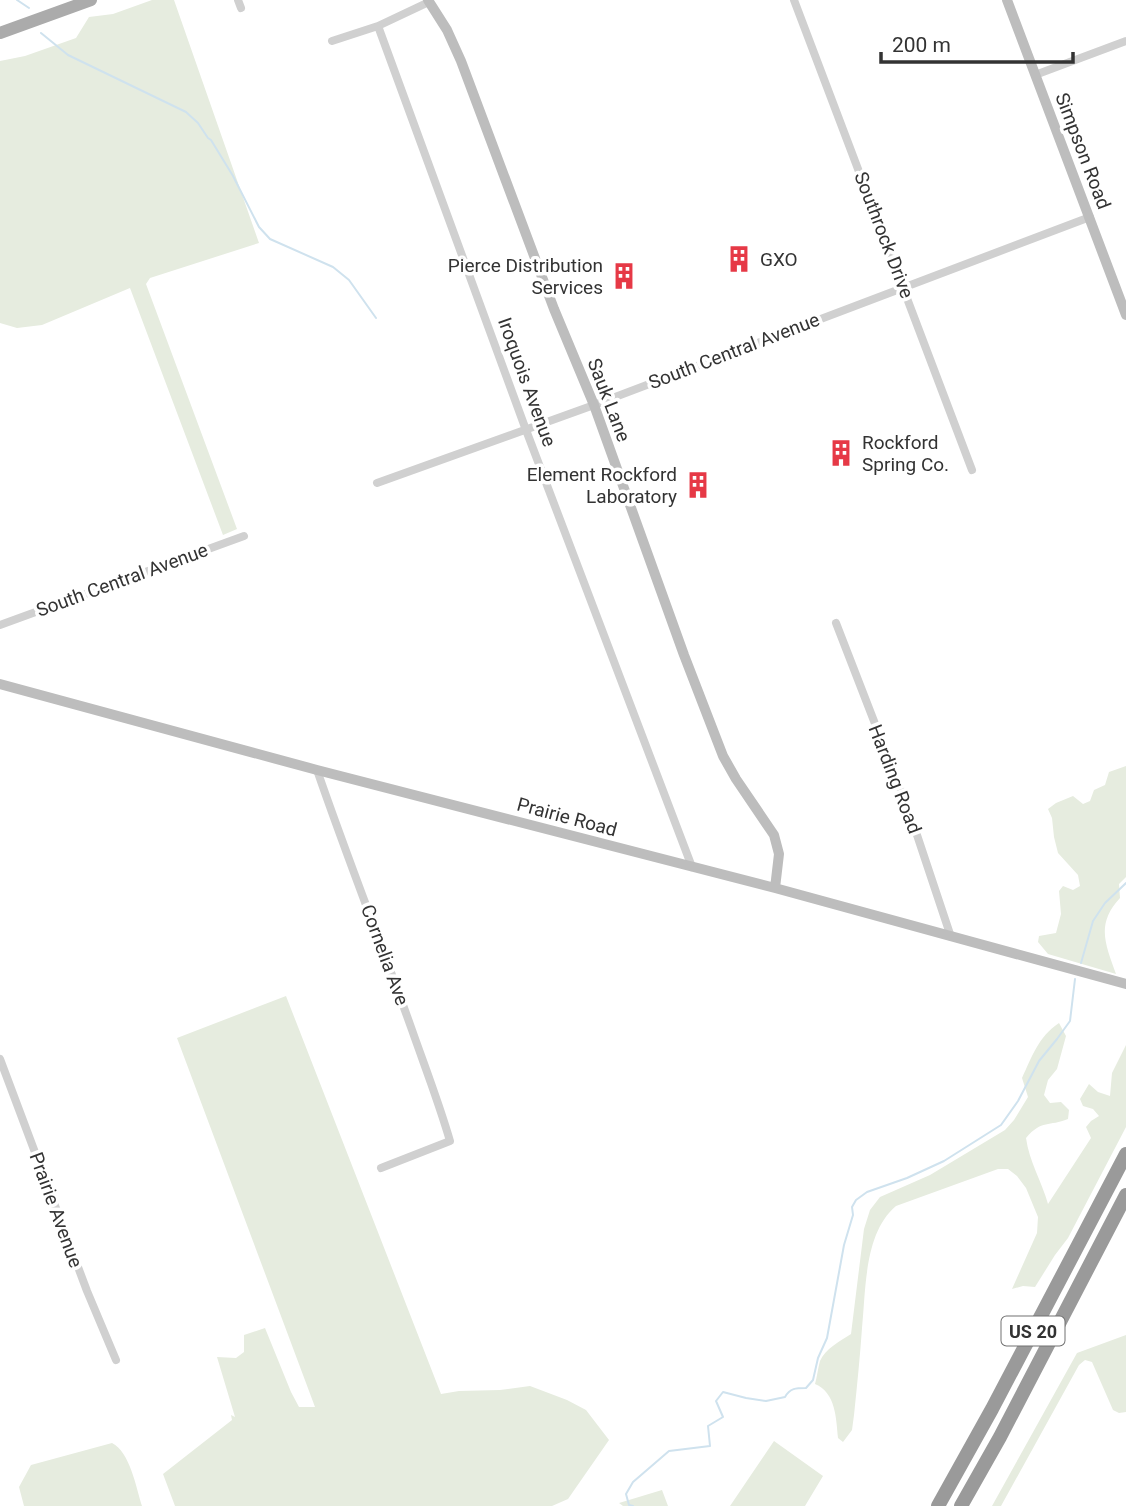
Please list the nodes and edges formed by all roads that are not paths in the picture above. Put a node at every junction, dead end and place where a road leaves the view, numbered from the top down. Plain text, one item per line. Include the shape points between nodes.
1 (91, 0) edge
2 (794, 0) edge
3 (1007, 0) edge
4 (429, 1) edge
5 (378, 26) junction
6 (0, 33) edge
7 (332, 41) dead end
8 (1126, 41) edge
9 (1035, 75) junction
10 (1090, 217) junction
11 (904, 286) junction
12 (1126, 315) edge
13 (594, 405) junction
14 (526, 430) junction
15 (972, 470) dead end
16 (377, 483) dead end
17 (244, 536) dead end
18 (835, 623) dead end
19 (0, 625) edge
20 (0, 684) edge
21 (317, 770) junction
22 (692, 867) junction
23 (775, 888) junction
24 (951, 937) junction
25 (1126, 984) edge
26 (0, 1059) edge
27 (1126, 1154) edge
28 (381, 1168) dead end
29 (1126, 1195) edge
30 (116, 1360) dead end
31 (938, 1506) edge
32 (961, 1506) edge

1 - 6 main road
2 - 11 street, Southrock Drive
3 - 9 street, Simpson Road
4 - 5 street
4 - 13 street, Sauk Lane via 461,61
5 - 7 street
5 - 14 street, Iroquois Avenue
8 - 9 street
9 - 10 street, Simpson Road
10 - 11 street, South Central Avenue
10 - 12 street, Simpson Road
11 - 13 street, South Central Avenue
11 - 15 street, Southrock Drive
13 - 14 street, South Central Avenue
13 - 23 street, Sauk Lane via 723,756 774,835 779,855
14 - 16 street, South Central Avenue
14 - 22 street, Iroquois Avenue
17 - 19 street, South Central Avenue
18 - 24 street, Harding Road
20 - 21 street, Prairie Road
21 - 22 street, Prairie Road
21 - 28 street, Cornelia Ave via 450,1141
22 - 23 street, Prairie Road
23 - 24 street, Prairie Road
24 - 25 street, Prairie Road
26 - 30 street, Prairie Avenue via 86,1292
27 - 31 highway, US 20
29 - 32 highway, US 20

